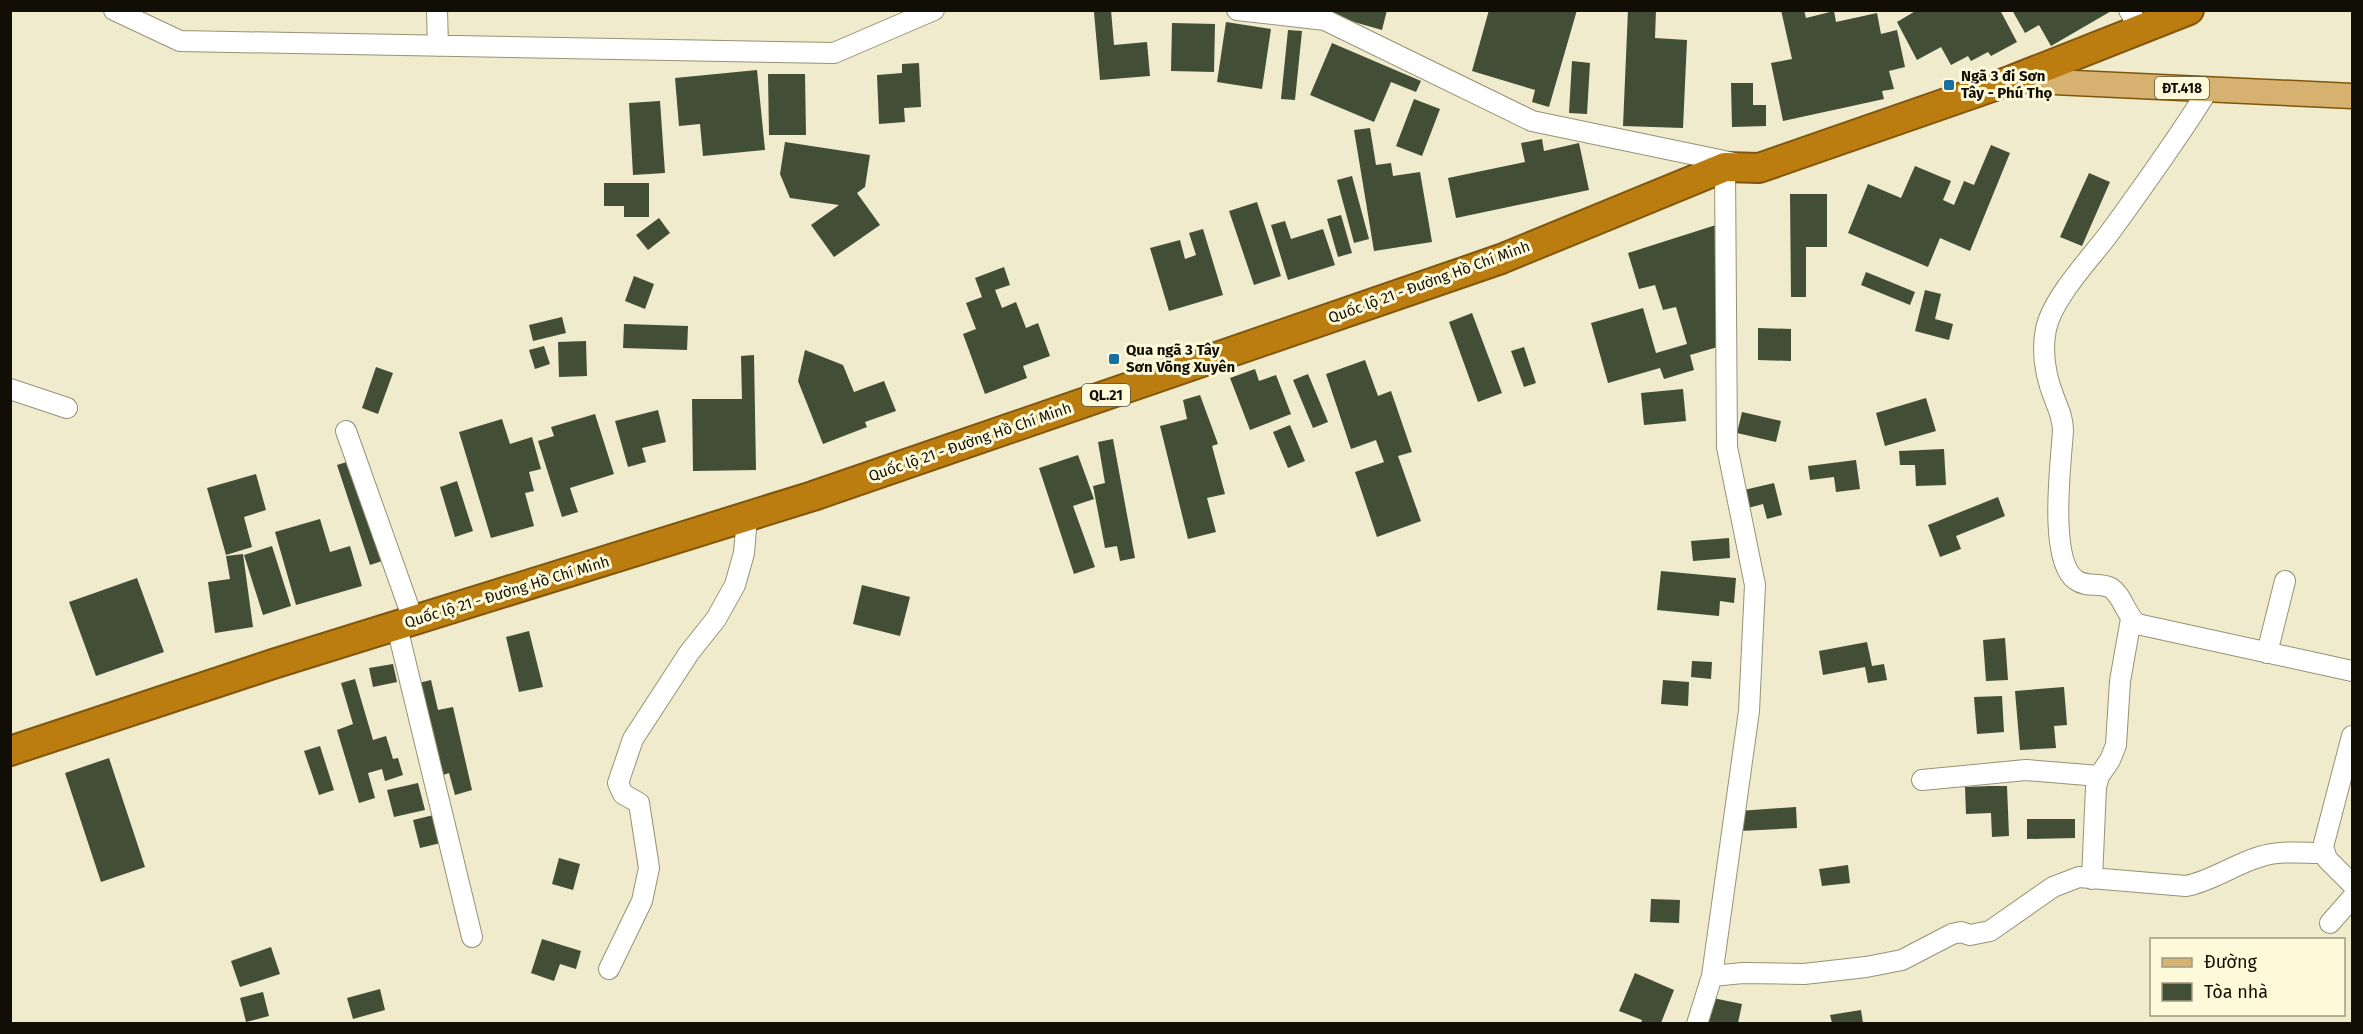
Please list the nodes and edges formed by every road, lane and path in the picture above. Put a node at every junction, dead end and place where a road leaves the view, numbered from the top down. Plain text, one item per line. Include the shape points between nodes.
1 (114, 10) edge
2 (437, 10) edge
3 (1237, 10) edge
4 (2189, 10) edge
5 (931, 11) edge
6 (2135, 21) edge
7 (438, 46) junction
8 (2012, 80) junction
9 (2208, 90) junction
10 (2352, 96) edge
11 (1725, 167) junction
12 (1759, 168) junction
13 (10, 389) edge
14 (67, 408) dead end
15 (346, 431) dead end
16 (747, 517) junction
17 (2285, 581) dead end
18 (2131, 619) junction
19 (406, 624) junction
20 (2267, 652) junction
21 (2352, 671) edge
22 (2352, 736) edge
23 (10, 751) edge
24 (2099, 776) junction
25 (1922, 780) dead end
26 (2324, 853) junction
27 (2092, 879) junction
28 (2352, 884) edge
29 (2352, 898) edge
30 (2330, 923) dead end
31 (472, 937) dead end
32 (609, 969) dead end
33 (1712, 976) junction
34 (1697, 1023) edge

1 - 7 street via 180,41
2 - 7 street
3 - 12 street via 1325,20 1532,121
4 - 6 highway, Quốc lộ 21 - Đường Hồ Chí Minh / QL.21
5 - 7 street via 834,53
6 - 8 highway, Quốc lộ 21 - Đường Hồ Chí Minh / QL.21
8 - 9 main road, ĐT.418
8 - 12 highway, Quốc lộ 21 - Đường Hồ Chí Minh / QL.21
9 - 10 main road, ĐT.418
9 - 18 street via 2169,152 2063,293 2046,328 2045,369 2063,429 2058,534 2067,571 2076,581 2112,588
11 - 12 highway, Quốc lộ 21 - Đường Hồ Chí Minh / QL.21
11 - 16 highway, Quốc lộ 21 - Đường Hồ Chí Minh / QL.21 via 1501,259
11 - 33 street via 1727,447 1755,585 1749,711
13 - 14 street
15 - 19 street
16 - 19 highway, Quốc lộ 21 - Đường Hồ Chí Minh / QL.21
16 - 32 street via 744,553 735,585 633,739 618,783 623,794 639,802 649,868 642,901
17 - 20 street
18 - 20 street via 2137,624
18 - 24 street via 2120,681 2116,745
19 - 23 highway, Quốc lộ 21 - Đường Hồ Chí Minh / QL.21
19 - 31 street
20 - 21 street
22 - 26 street
24 - 25 street via 2026,770
24 - 27 street
26 - 27 street via 2258,857 2202,883 2186,886
26 - 28 street
27 - 33 street via 2079,877 2053,887 1990,931 1952,934 1902,960 1804,974
29 - 30 street
33 - 34 street

